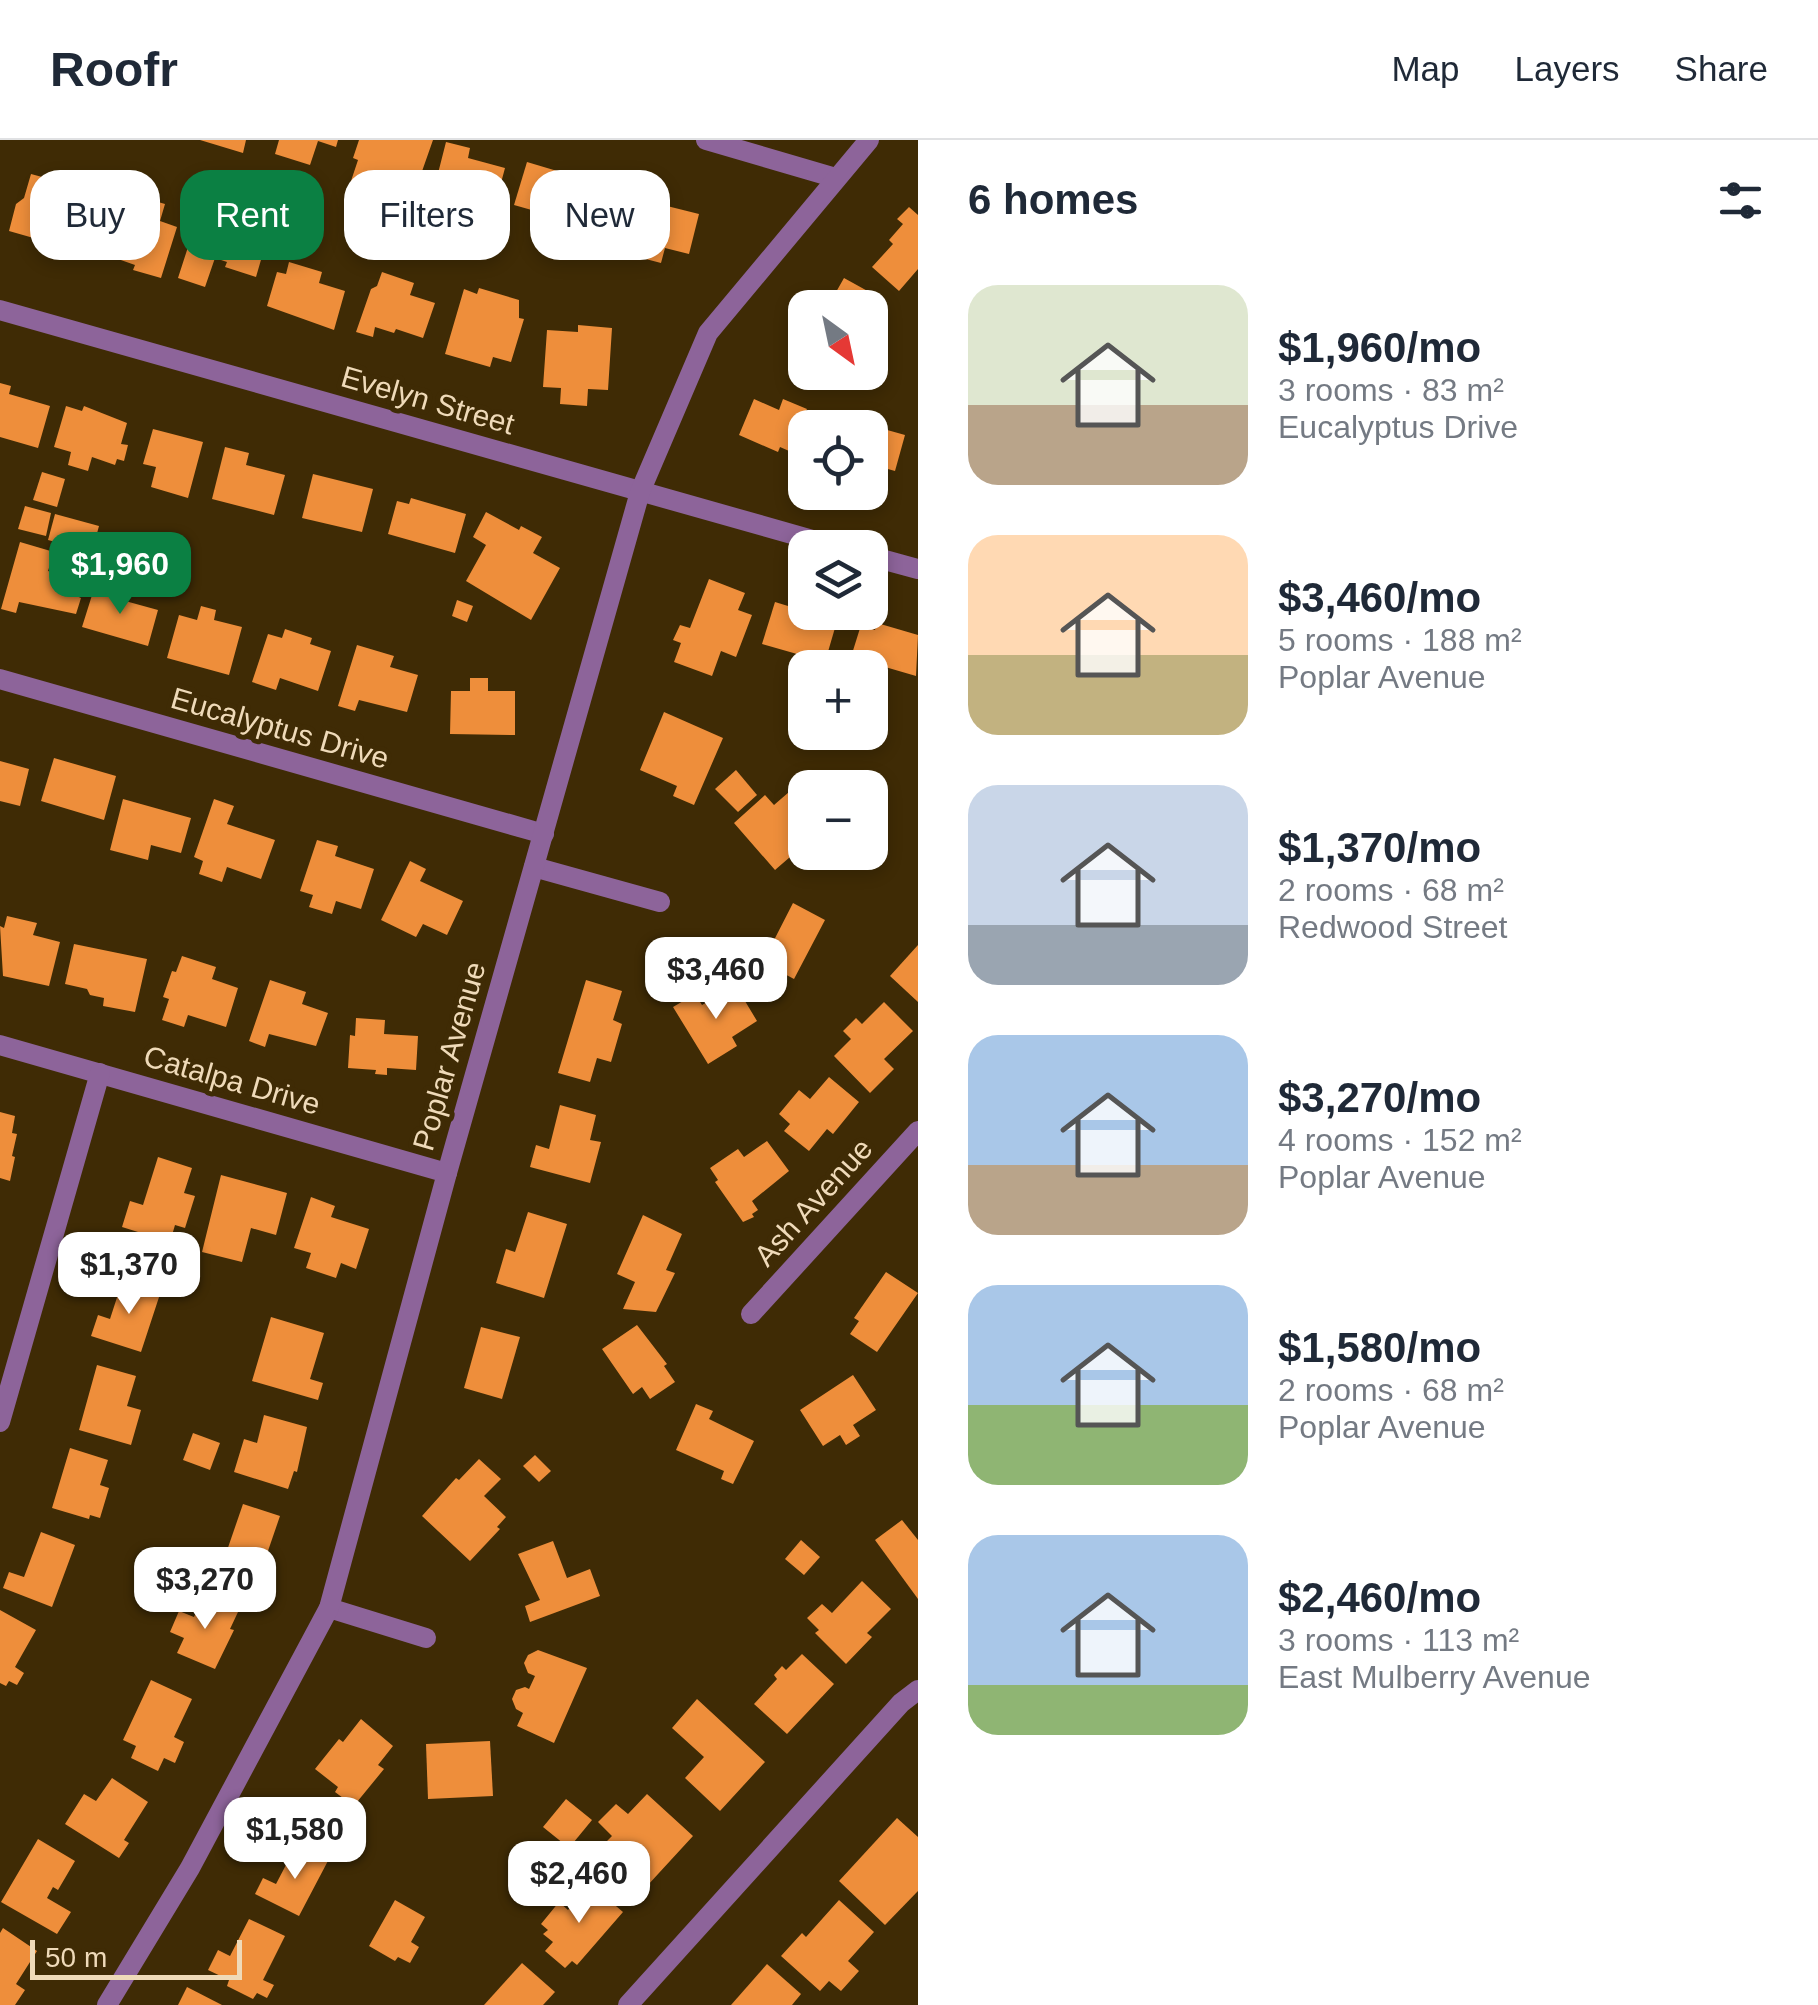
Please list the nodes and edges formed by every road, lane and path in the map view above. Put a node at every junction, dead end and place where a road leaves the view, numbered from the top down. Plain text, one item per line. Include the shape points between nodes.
1 (706, 140) edge
2 (869, 140) edge
3 (836, 178) junction
4 (0, 310) edge
5 (640, 492) junction
6 (788, 533) edge
7 (888, 561) edge
8 (918, 569) edge
9 (0, 679) edge
10 (544, 834) junction
11 (534, 867) junction
12 (660, 902) dead end
13 (0, 1045) edge
14 (100, 1073) junction
15 (918, 1131) edge
16 (447, 1173) junction
17 (751, 1314) dead end
18 (0, 1422) edge
19 (329, 1608) junction
20 (426, 1638) dead end
21 (918, 1690) edge
22 (107, 2005) edge
23 (628, 2005) edge

1 - 3 street
2 - 3 street, Poplar Avenue
3 - 5 street, Poplar Avenue via 708,333
4 - 5 street, Evelyn Street
5 - 6 street, Evelyn Street
5 - 10 street, Poplar Avenue
7 - 8 street
9 - 10 street, Eucalyptus Drive
10 - 11 street, Poplar Avenue
11 - 12 street
11 - 16 street, Poplar Avenue
13 - 14 street, Catalpa Drive
14 - 16 street, Catalpa Drive
14 - 18 street
15 - 17 street, Ash Avenue
16 - 19 street, Poplar Avenue
19 - 20 street
19 - 22 street, Poplar Avenue via 190,1868
21 - 23 street

